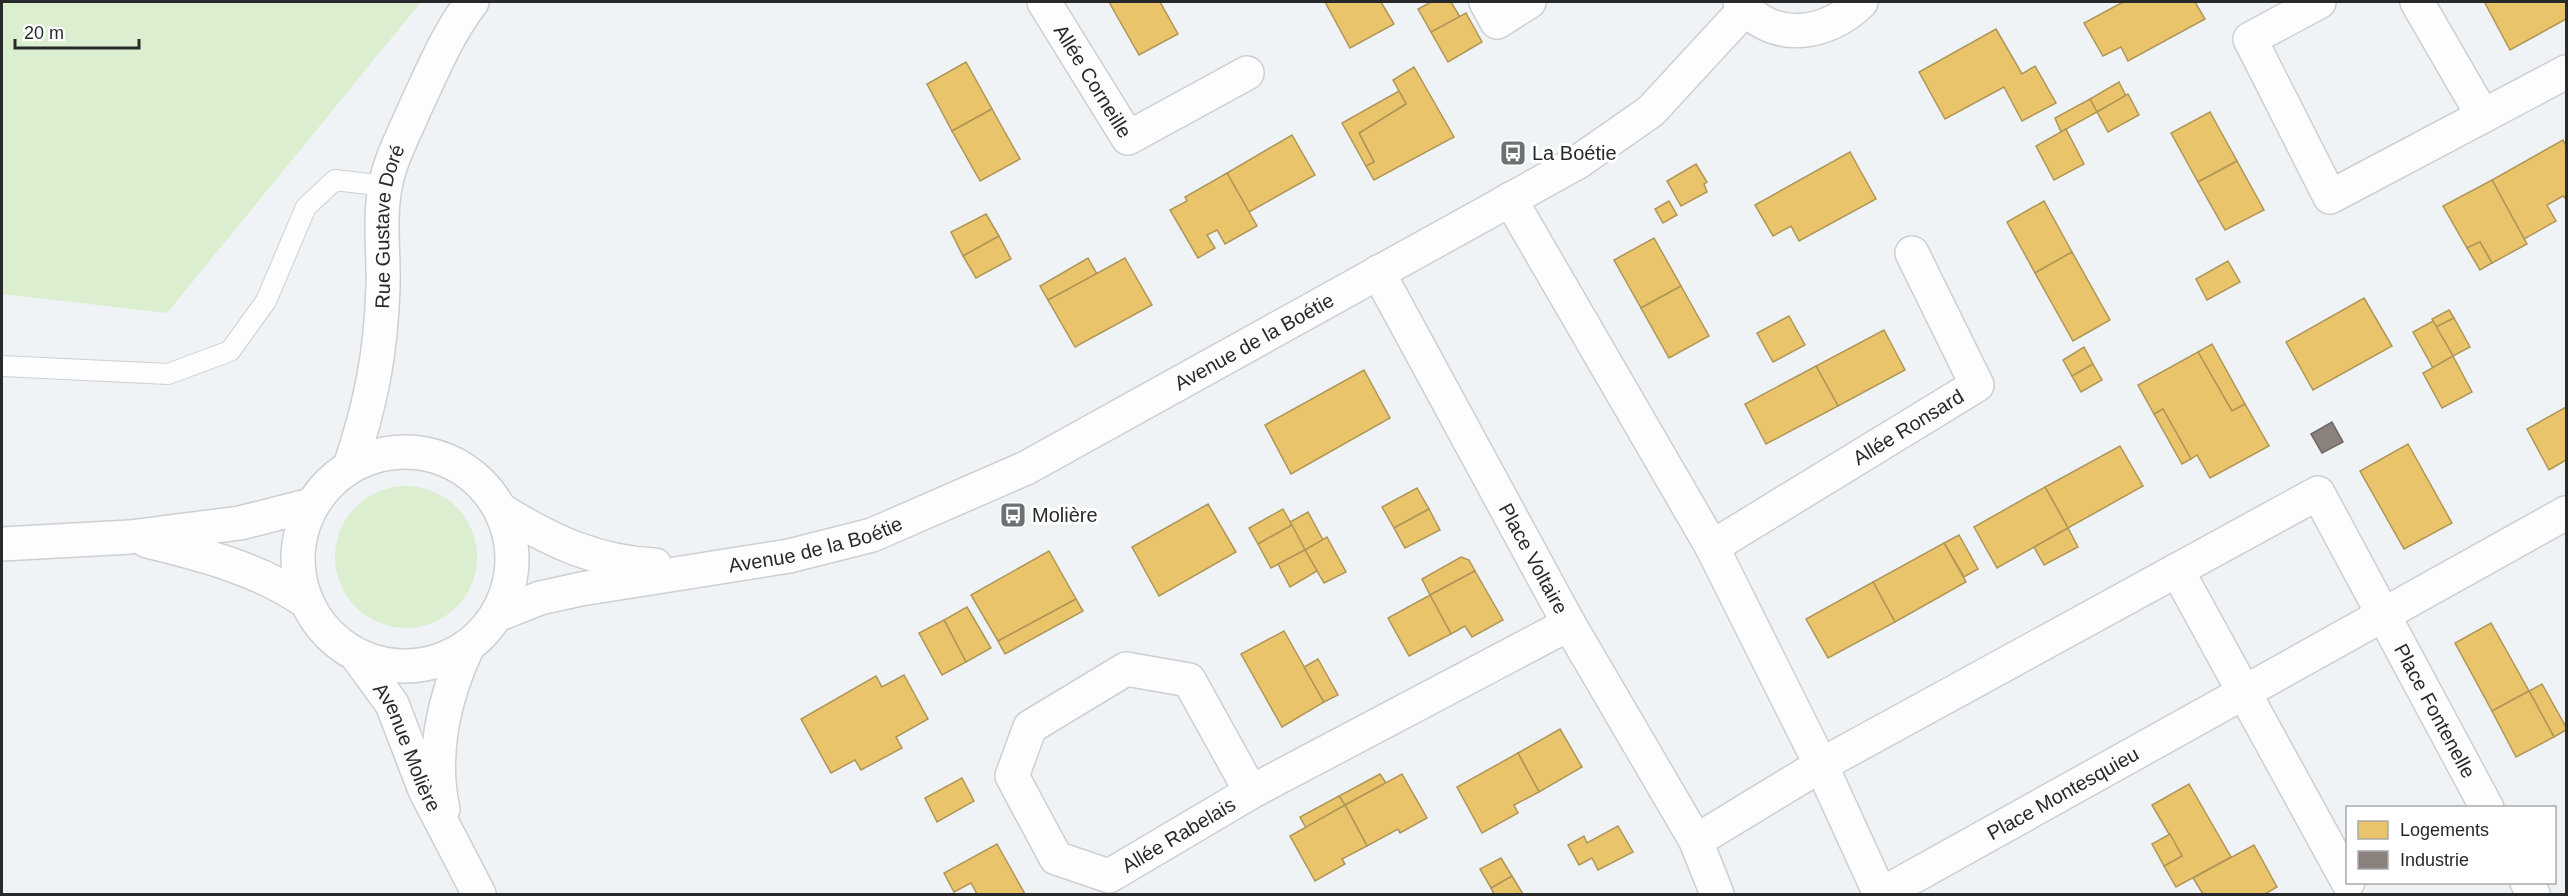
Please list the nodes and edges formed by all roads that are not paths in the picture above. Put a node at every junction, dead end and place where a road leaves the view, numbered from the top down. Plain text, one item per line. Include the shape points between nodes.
1 (1044, 2) edge
2 (1486, 2) edge
3 (1529, 2) edge
4 (1861, 2) edge
5 (2319, 2) edge
6 (2417, 2) edge
7 (1742, 5) edge
8 (459, 7) edge
9 (2566, 72) edge
10 (1247, 73) dead end
11 (2482, 116) junction
12 (385, 186) junction
13 (1510, 199) junction
14 (1912, 253) dead end
15 (1378, 272) junction
16 (2, 366) edge
17 (350, 466) junction
18 (311, 505) junction
19 (501, 510) junction
20 (2566, 513) edge
21 (130, 537) junction
22 (2, 544) edge
23 (1712, 547) junction
24 (705, 567) junction
25 (2178, 570) junction
26 (305, 601) junction
27 (2384, 612) junction
28 (497, 615) junction
29 (1569, 624) junction
30 (467, 648) junction
31 (357, 656) junction
32 (2243, 692) junction
33 (1821, 765) junction
34 (1251, 792) junction
35 (2486, 806) edge
36 (1696, 841) junction
37 (451, 843) junction
38 (2346, 878) edge
39 (479, 894) edge
40 (1718, 894) edge
41 (1881, 894) edge

1 - 10 street, Allée Corneille via 1128,138
2 - 3 street via 1497,22
4 - 7 street via 1846,16 1822,28 1794,31 1768,24
5 - 11 street via 2250,39 2330,197
6 - 11 street
7 - 13 street, Avenue de la Boétie via 1651,111 1578,162
8 - 12 street, Rue Gustave Doré
9 - 11 street
12 - 16 lane via 335,180 306,207 266,301 230,351 168,374
12 - 17 street, Rue Gustave Doré via 378,368
13 - 15 street, Avenue de la Boétie
13 - 23 street
14 - 23 street, Allée Ronsard via 1977,385
15 - 24 street, Avenue de la Boétie via 1026,468 872,534 789,556
15 - 29 street, Place Voltaire
17 - 18 street via 328,483
17 - 19 street via 387,454 435,456 462,468 484,487
18 - 21 street via 240,523
18 - 26 street via 299,536 297,569
19 - 24 street, Avenue de la Boétie via 580,552 640,565
19 - 28 street via 512,554 510,581
20 - 27 street, Place Montesquieu
21 - 22 street
21 - 26 street via 235,567 284,587
23 - 33 street
24 - 28 street, Avenue de la Boétie via 581,588 540,598
25 - 27 street via 2318,493
25 - 32 street
25 - 33 street
26 - 31 street via 330,636
27 - 32 street, Place Montesquieu
27 - 35 street, Place Fontenelle
28 - 30 street
29 - 34 street, Allée Rabelais
29 - 36 street, Place Voltaire
30 - 31 street via 441,661 413,667 385,665
30 - 37 street, Avenue Molière via 446,699 442,724 442,803
31 - 37 street, Avenue Molière via 392,704 425,790
32 - 38 street
32 - 41 street, Place Montesquieu
33 - 36 street
33 - 41 street, Place Montesquieu
34 - 34 street, Allée Rabelais via 1109,876 1056,858 1012,776 1030,727 1126,669 1189,680
36 - 40 street
37 - 39 street, Avenue Molière

